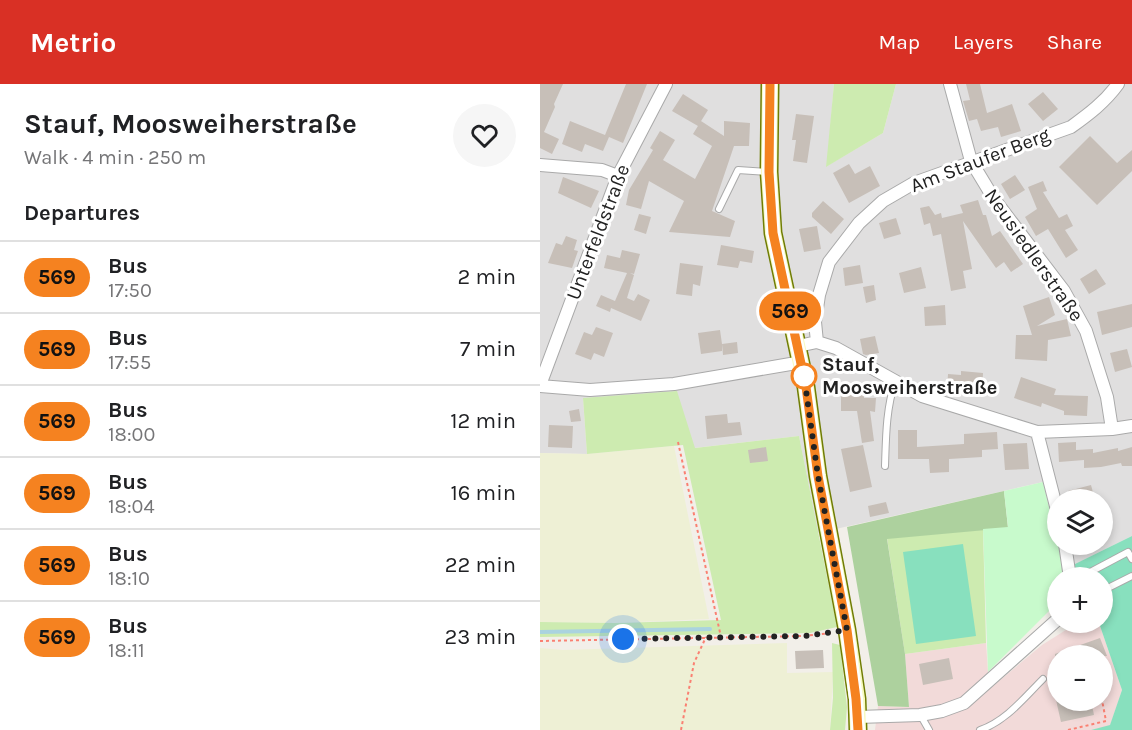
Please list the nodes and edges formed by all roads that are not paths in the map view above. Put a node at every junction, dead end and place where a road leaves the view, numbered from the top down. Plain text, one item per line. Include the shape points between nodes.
1 (666, 84) edge
2 (770, 84) edge
3 (950, 84) edge
4 (1118, 84) edge
5 (971, 161) junction
6 (540, 165) edge
7 (769, 172) junction
8 (618, 176) junction
9 (719, 209) dead end
10 (817, 342) junction
11 (800, 354) junction
12 (895, 381) junction
13 (540, 385) edge
14 (1132, 426) edge
15 (1112, 429) junction
16 (1037, 432) junction
17 (885, 466) dead end
18 (1052, 489) edge
19 (1132, 560) edge
20 (1100, 567) edge
21 (1132, 576) edge
22 (1113, 586) edge
23 (1047, 629) edge
24 (1043, 679) dead end
25 (920, 715) junction
26 (858, 723) edge
27 (929, 730) edge
28 (980, 730) edge

1 - 8 street, Unterfeldstraße
2 - 7 street
3 - 5 street, Neusiedlerstraße
4 - 5 street, Am Staufer Berg via 1071,127
5 - 10 street, Am Staufer Berg via 914,183 883,201 860,223 829,262 819,295
5 - 15 street, Neusiedlerstraße via 994,200 1064,291 1086,331 1107,397
6 - 8 street via 602,170
7 - 9 lane via 738,170
7 - 11 street via 773,233
8 - 13 street, Unterfeldstraße
10 - 11 street
10 - 12 street via 836,348
11 - 13 street via 674,384 590,390
11 - 26 street via 847,630
12 - 16 street via 922,396
12 - 17 lane via 886,424
14 - 15 street
15 - 16 street
16 - 18 street
19 - 20 lane via 1128,552
21 - 22 lane
23 - 25 street via 964,703
24 - 28 lane via 1007,714
25 - 26 street
25 - 27 lane

